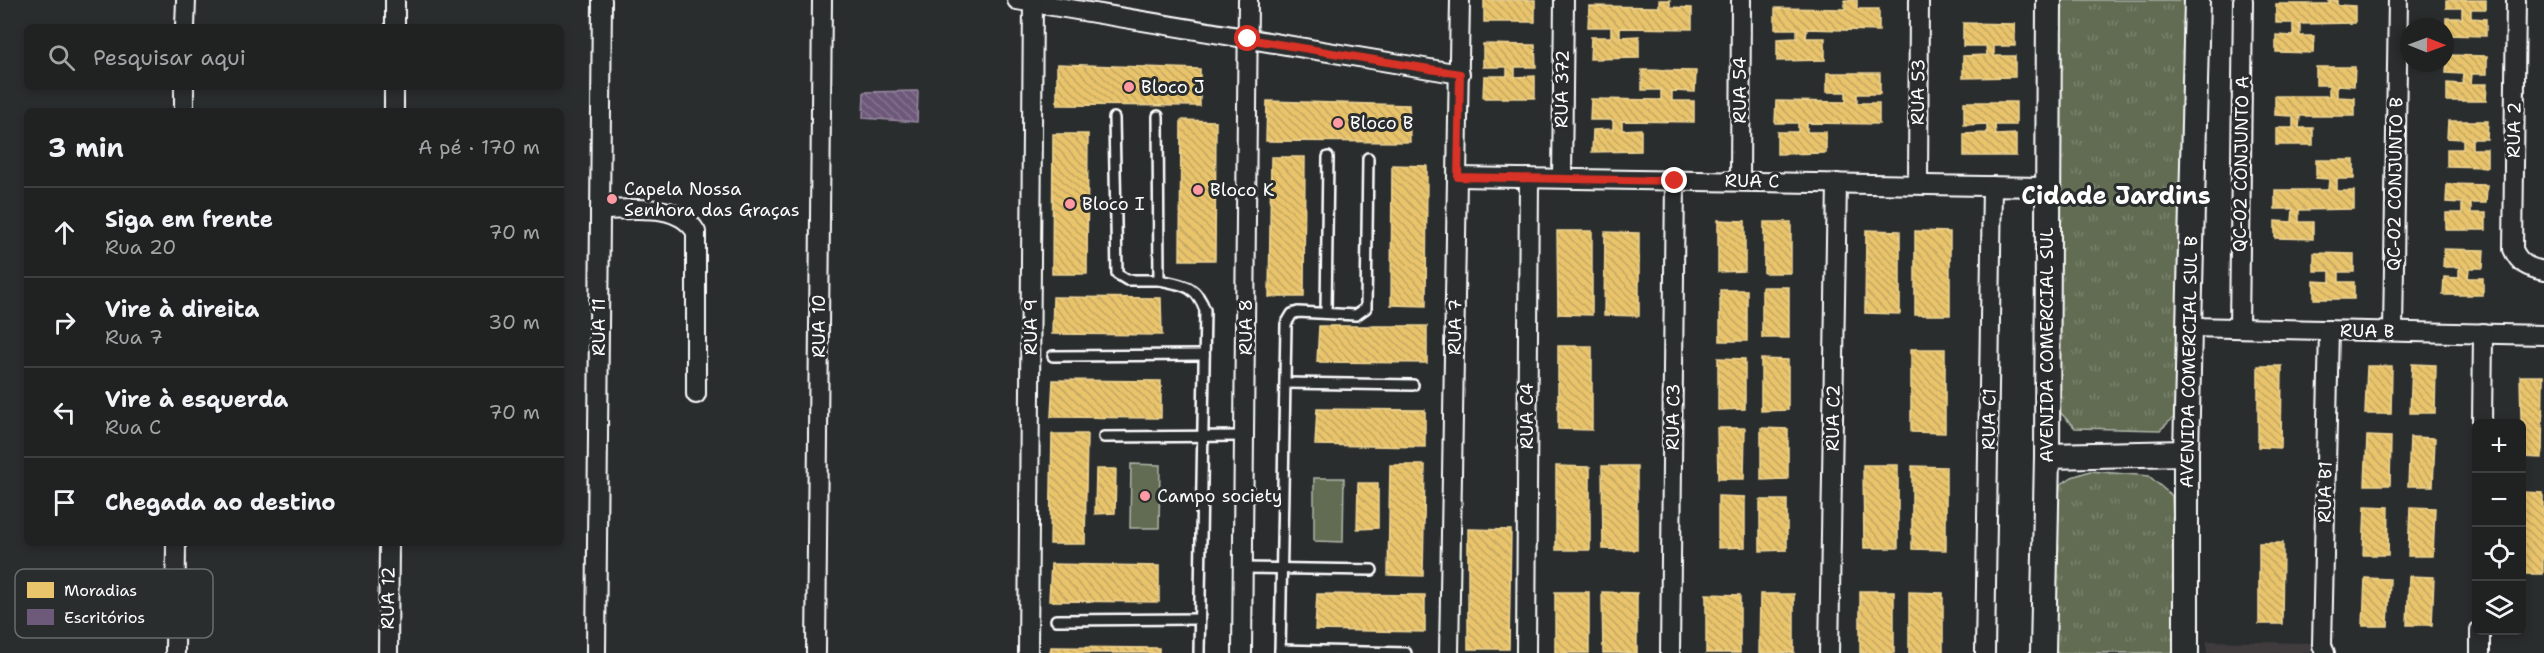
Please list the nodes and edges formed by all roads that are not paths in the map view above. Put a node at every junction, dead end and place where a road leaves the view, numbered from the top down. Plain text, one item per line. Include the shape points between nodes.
1 (186, 0) edge
2 (395, 0) edge
3 (602, 0) edge
4 (822, 0) edge
5 (1248, 0) edge
6 (1460, 0) edge
7 (1564, 0) edge
8 (1741, 0) edge
9 (1919, 0) edge
10 (2049, 0) edge
11 (2197, 0) edge
12 (2243, 0) edge
13 (2398, 0) edge
14 (2516, 0) edge
15 (1028, 1) edge
16 (185, 24) edge
17 (395, 24) edge
18 (1248, 39) junction
19 (1460, 74) junction
20 (184, 90) edge
21 (394, 90) edge
22 (184, 108) edge
23 (394, 108) edge
24 (1158, 117) dead end
25 (1114, 118) dead end
26 (1328, 157) dead end
27 (1368, 158) dead end
28 (1458, 177) junction
29 (1529, 178) junction
30 (1562, 178) junction
31 (1675, 181) junction
32 (1740, 181) junction
33 (1837, 183) junction
34 (1918, 184) junction
35 (1992, 186) junction
36 (2047, 187) junction
37 (600, 210) junction
38 (2544, 271) edge
39 (1159, 280) junction
40 (1326, 313) junction
41 (2190, 327) junction
42 (2238, 328) junction
43 (2329, 330) junction
44 (2393, 331) junction
45 (2483, 333) junction
46 (2544, 335) edge
47 (1204, 355) junction
48 (1053, 356) dead end
49 (1286, 383) junction
50 (1413, 385) dead end
51 (696, 394) dead end
52 (2482, 419) edge
53 (1203, 436) junction
54 (1245, 436) junction
55 (1104, 437) dead end
56 (2186, 453) junction
57 (2047, 456) junction
58 (176, 546) edge
59 (389, 546) edge
60 (1244, 568) junction
61 (1282, 568) junction
62 (176, 569) edge
63 (1372, 570) dead end
64 (1199, 619) junction
65 (1056, 620) dead end
66 (2480, 635) edge
67 (175, 638) edge
68 (1280, 651) edge
69 (175, 653) edge
70 (388, 653) edge
71 (596, 653) edge
72 (816, 653) edge
73 (1028, 653) edge
74 (1199, 653) edge
75 (1242, 653) edge
76 (1406, 653) edge
77 (1449, 653) edge
78 (1526, 653) edge
79 (1670, 653) edge
80 (1829, 653) edge
81 (1985, 653) edge
82 (2043, 653) edge
83 (2186, 653) edge
84 (2325, 653) edge
85 (2480, 653) edge

1 - 16 street
2 - 17 street
3 - 37 street, RUA 11
4 - 72 street, RUA 10
5 - 18 street, RUA 8
6 - 19 street, RUA 7
7 - 30 street, RUA 372
8 - 32 street, RUA 54
9 - 34 street, RUA 53
10 - 36 street, AVENIDA COMERCIAL SUL
11 - 41 street, AVENIDA COMERCIAL SUL B
12 - 42 street, QC-02 CONJUNTO A
13 - 44 street, QC-02 CONJUNTO B
14 - 38 street, RUA 2 via 2512,238 2517,258
15 - 18 street
15 - 73 street, RUA 9
18 - 19 street
18 - 54 street, RUA 8
19 - 28 street, RUA 7
20 - 22 street
21 - 23 street
24 - 39 lane
25 - 39 lane via 1117,274 1127,280
26 - 40 lane
27 - 40 lane via 1366,308 1356,315
28 - 29 street, RUA C
28 - 77 street, RUA 7
29 - 30 street, RUA C
29 - 78 street, RUA C4
30 - 31 street, RUA C
31 - 32 street, RUA C
31 - 79 street, RUA C3
32 - 33 street, RUA C
33 - 34 street, RUA C
33 - 80 street, RUA C2
34 - 35 street, RUA C
35 - 36 street, RUA C
35 - 81 street, RUA C1
36 - 57 street, AVENIDA COMERCIAL SUL
37 - 51 street via 675,213 690,221 696,232
37 - 71 street, RUA 11
39 - 47 lane via 1190,287 1200,296 1205,310
40 - 49 lane via 1298,312 1288,318
41 - 42 street, RUA B
41 - 56 street, AVENIDA COMERCIAL SUL B
42 - 43 street, RUA B
43 - 44 street, RUA B
43 - 84 street, RUA B1 via 2322,645
44 - 45 street, RUA B
45 - 46 street, RUA B
45 - 52 street
47 - 48 lane
47 - 53 lane
49 - 50 lane
49 - 61 lane
53 - 54 lane
53 - 55 lane
53 - 64 lane
54 - 60 street, RUA 8
56 - 57 street
56 - 83 street, AVENIDA COMERCIAL SUL B
57 - 82 street, AVENIDA COMERCIAL SUL
58 - 62 street
59 - 70 street, RUA 12
60 - 61 lane
60 - 75 street, RUA 8
61 - 63 lane
61 - 68 lane
64 - 65 lane
64 - 74 lane
66 - 85 street
67 - 69 street
68 - 76 lane

